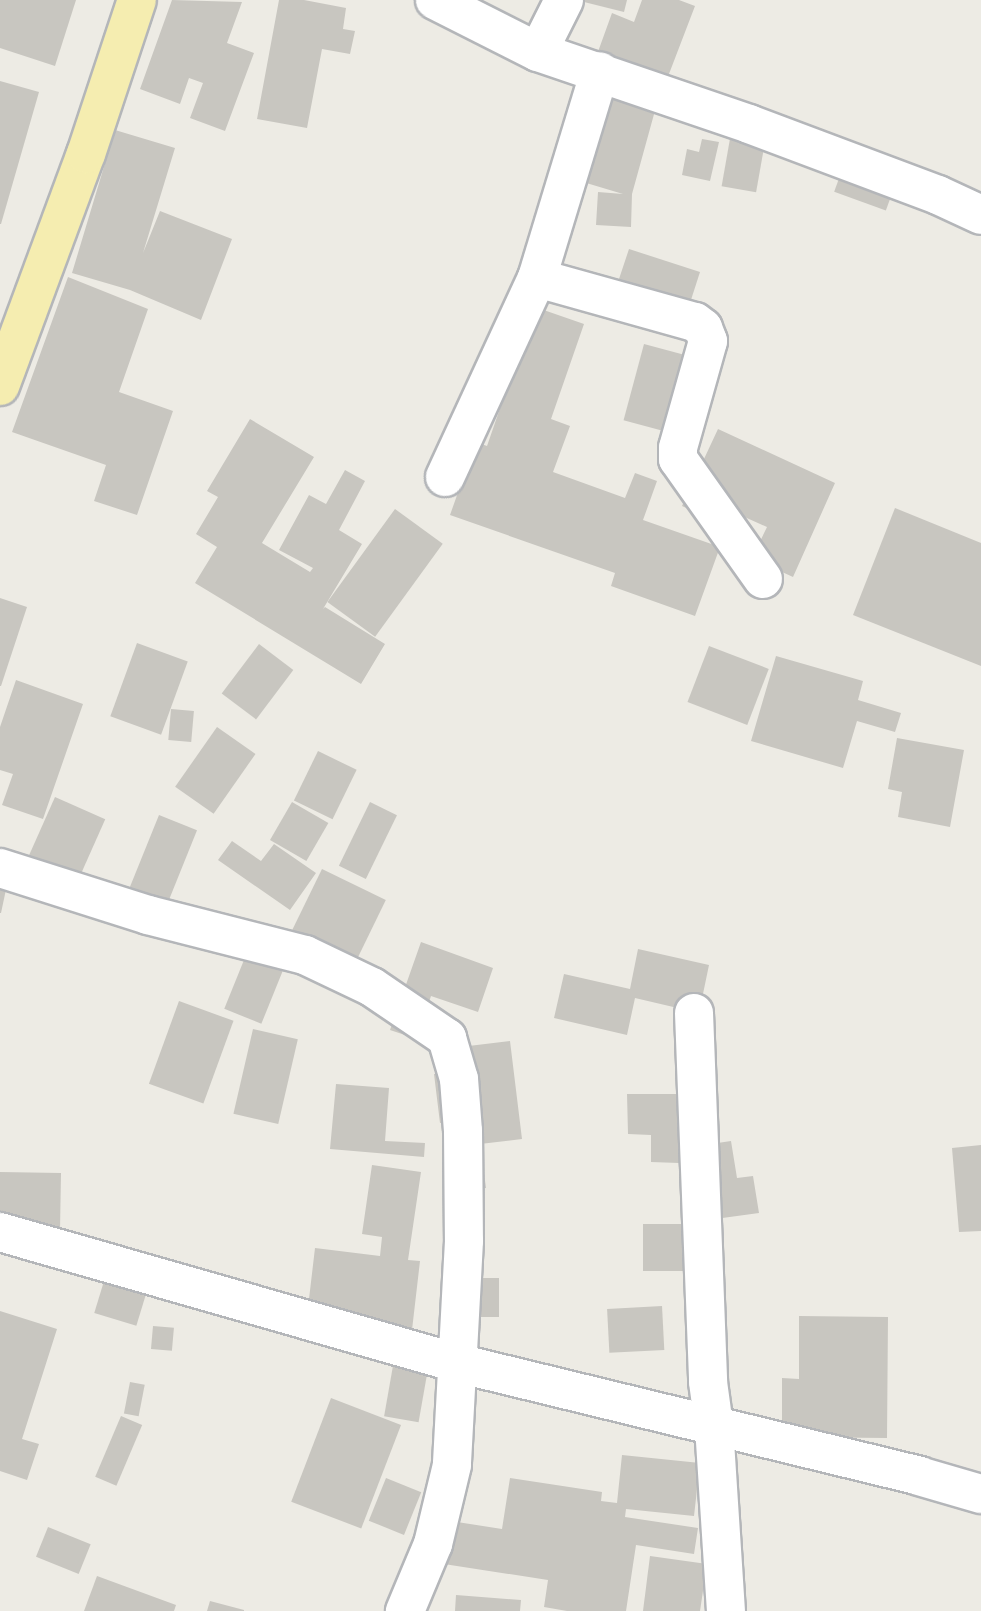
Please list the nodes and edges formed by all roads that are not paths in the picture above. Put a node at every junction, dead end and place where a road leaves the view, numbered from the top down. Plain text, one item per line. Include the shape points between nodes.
1 (136, 0) edge
2 (435, 0) edge
3 (564, 0) edge
4 (538, 52) junction
5 (600, 71) junction
6 (981, 215) edge
7 (537, 278) junction
8 (0, 386) edge
9 (445, 477) dead end
10 (763, 579) dead end
11 (0, 867) edge
12 (694, 1013) dead end
13 (0, 1232) edge
14 (457, 1363) junction
15 (714, 1426) junction
16 (981, 1494) edge
17 (405, 1611) edge
18 (726, 1611) edge

1 - 8 main road via 86,154
2 - 4 street
3 - 4 street
4 - 5 street
5 - 6 street via 938,195
5 - 7 street
7 - 9 street
7 - 10 street via 704,328 708,341 678,459
11 - 14 street via 148,915 305,955 372,987 447,1038 459,1079 463,1131 464,1241
12 - 15 street via 708,1382
13 - 14 street
14 - 15 street
14 - 17 street via 452,1465 433,1544
15 - 16 street
15 - 18 street

